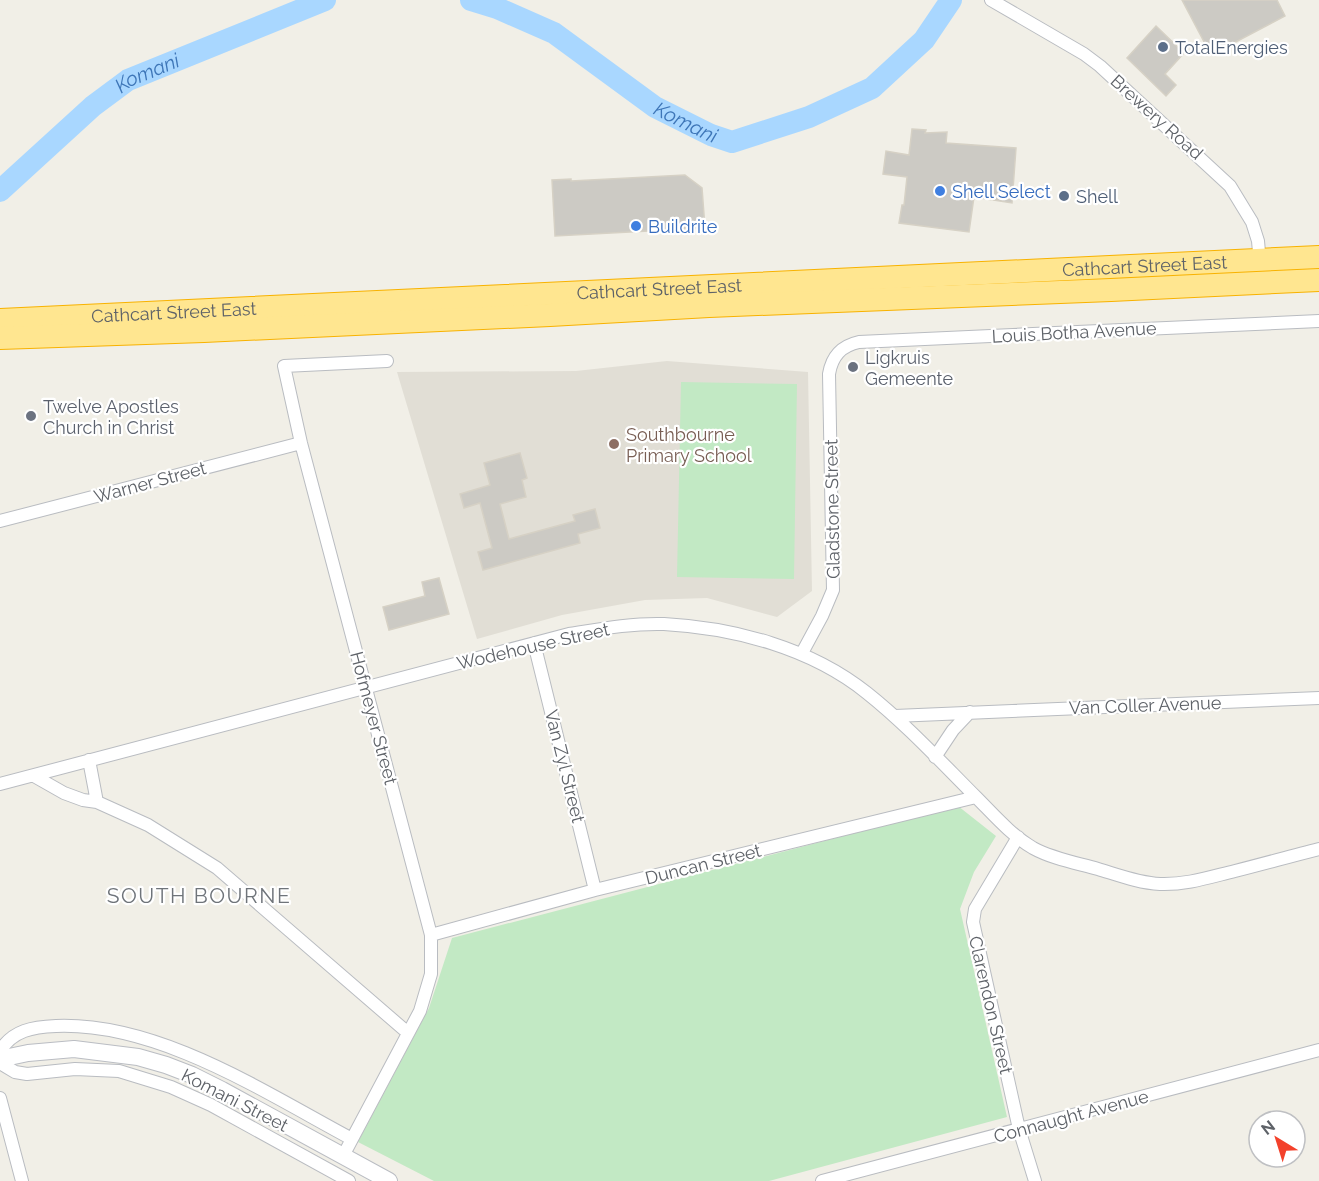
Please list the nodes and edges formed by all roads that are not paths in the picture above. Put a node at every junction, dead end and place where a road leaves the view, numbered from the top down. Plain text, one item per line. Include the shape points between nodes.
1 (991, 0) edge
2 (1319, 256) edge
3 (1260, 258) junction
4 (1319, 280) edge
5 (1261, 282) junction
6 (0, 320) edge
7 (1319, 321) edge
8 (0, 338) edge
9 (835, 357) joint
10 (387, 361) dead end
11 (301, 444) junction
12 (0, 521) edge
13 (534, 643) junction
14 (802, 653) junction
15 (365, 688) junction
16 (1319, 699) edge
17 (970, 712) junction
18 (895, 716) junction
19 (935, 757) junction
20 (88, 760) junction
21 (34, 776) junction
22 (0, 784) edge
23 (976, 797) junction
24 (97, 802) junction
25 (1018, 837) junction
26 (1319, 849) edge
27 (595, 890) junction
28 (431, 935) junction
29 (408, 1033) junction
30 (1319, 1050) edge
31 (0, 1051) edge
32 (0, 1061) edge
33 (0, 1098) edge
34 (1019, 1130) junction
35 (352, 1139) junction
36 (343, 1156) junction
37 (22, 1181) edge
38 (349, 1181) edge
39 (389, 1181) edge
40 (822, 1181) edge
41 (1035, 1181) edge

1 - 3 street, Brewery Road via 1100,66 1220,174 1252,222
2 - 3 highway, Cathcart Street East
3 - 5 street, Brewery Road
3 - 6 highway, Cathcart Street East
4 - 5 highway, Cathcart Street East
5 - 8 highway, Cathcart Street East
7 - 9 street, Louis Botha Avenue via 859,342 845,346
9 - 14 street, Gladstone Street via 829,374 833,590
10 - 11 street, Hofmeyer Street via 284,366
11 - 12 street, Warner Street
11 - 15 street, Hofmeyer Street
13 - 14 street, Wodehouse Street via 608,627 663,624 735,634
13 - 15 street, Wodehouse Street
13 - 27 street, Van Zyl Street
14 - 18 street, Wodehouse Street via 865,691
15 - 20 street, Wodehouse Street
15 - 28 street, Hofmeyer Street
16 - 17 street, Van Coller Avenue
17 - 18 street, Van Coller Avenue
17 - 19 street
18 - 19 street, Wodehouse Street
19 - 23 street, Wodehouse Street
20 - 21 street, Wodehouse Street
20 - 24 street
21 - 22 street, Wodehouse Street
21 - 24 street via 72,796
23 - 25 street, Wodehouse Street
23 - 27 street, Duncan Street
24 - 29 street via 170,837 217,868
25 - 26 street, Wodehouse Street via 1052,856 1156,884 1199,880
25 - 34 street, Clarendon Street via 975,909 973,922
27 - 28 street, Duncan Street
28 - 29 street, Hofmeyer Street via 429,984
29 - 35 street, Hofmeyer Street
30 - 34 street, Connaught Avenue
31 - 35 street, Komani Street via 16,1034 44,1027 82,1026 133,1036 203,1060
32 - 36 street, Komani Street via 28,1053 74,1049 138,1057 192,1075
32 - 38 street, Komani Street via 21,1074 102,1069 161,1083 211,1105
33 - 37 street
34 - 40 street, Connaught Avenue
34 - 41 street, Clarendon Street
35 - 36 street, Hofmeyer Street
36 - 39 street, Komani Street

